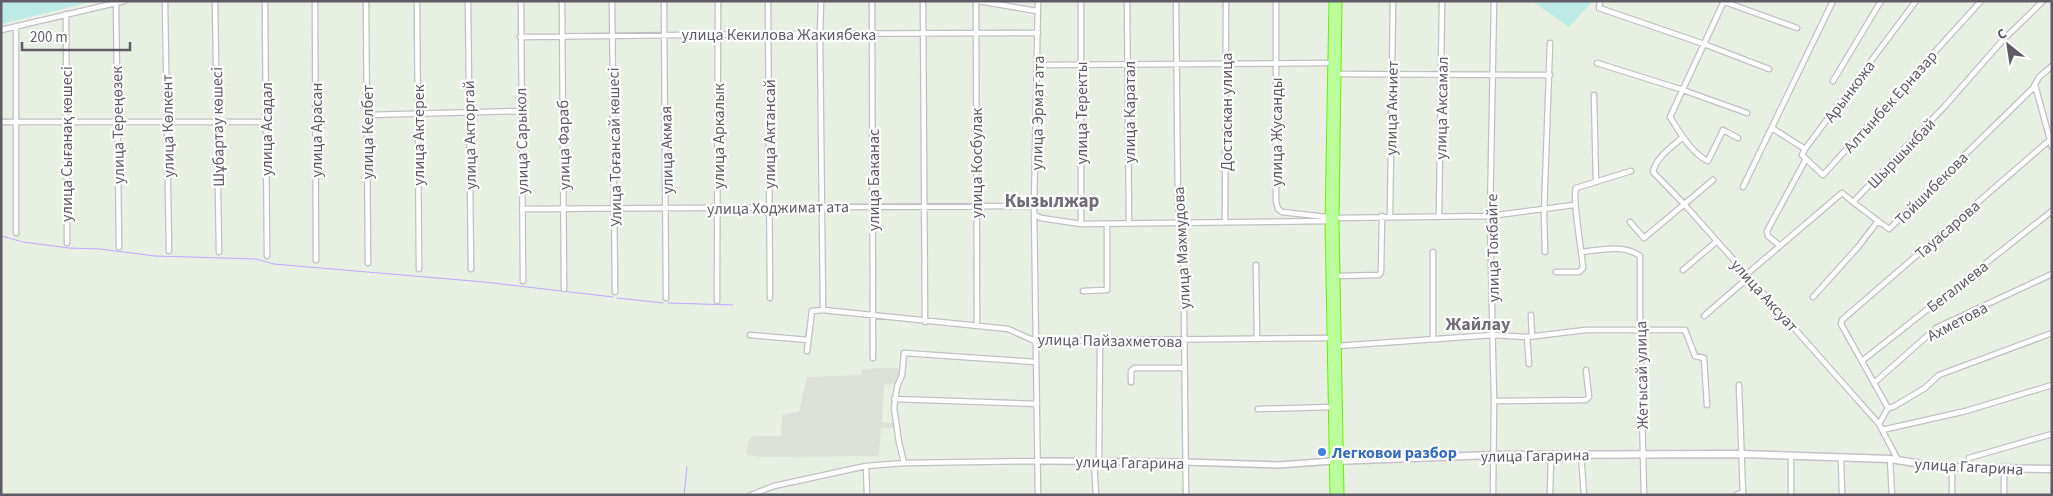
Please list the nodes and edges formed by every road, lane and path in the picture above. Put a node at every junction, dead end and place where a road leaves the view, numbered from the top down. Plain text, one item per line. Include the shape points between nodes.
1 (124, 1) edge
2 (165, 1) edge
3 (215, 1) edge
4 (265, 1) edge
5 (315, 1) edge
6 (366, 1) edge
7 (418, 1) edge
8 (468, 1) edge
9 (521, 1) edge
10 (562, 1) edge
11 (612, 1) edge
12 (664, 1) edge
13 (718, 1) edge
14 (768, 1) edge
15 (821, 1) edge
16 (872, 1) edge
17 (923, 1) edge
18 (977, 1) edge
19 (1038, 1) edge
20 (1080, 1) edge
21 (1127, 1) edge
22 (1176, 1) edge
23 (1226, 1) edge
24 (1276, 1) edge
25 (1333, 1) edge
26 (1338, 1) edge
27 (1393, 1) edge
28 (1442, 1) edge
29 (1494, 1) edge
30 (1600, 1) edge
31 (1723, 1) edge
32 (1833, 1) edge
33 (1881, 1) edge
34 (1916, 1) edge
35 (1981, 1) edge
36 (2043, 1) edge
37 (116, 3) junction
38 (1037, 10) junction
39 (66, 14) junction
40 (16, 28) junction
41 (1797, 28) dead end
42 (1, 30) edge
43 (975, 32) junction
44 (872, 33) junction
45 (1038, 33) junction
46 (768, 34) junction
47 (820, 34) junction
48 (923, 34) junction
49 (665, 35) junction
50 (718, 35) junction
51 (613, 36) junction
52 (520, 37) junction
53 (562, 37) junction
54 (1550, 43) dead end
55 (1704, 44) junction
56 (1332, 63) junction
57 (1597, 63) dead end
58 (1128, 64) junction
59 (1177, 64) junction
60 (1226, 64) junction
61 (1276, 64) junction
62 (1038, 65) junction
63 (1082, 65) junction
64 (2052, 66) edge
65 (1769, 69) dead end
66 (1337, 74) junction
67 (1392, 74) junction
68 (1442, 74) junction
69 (1494, 75) junction
70 (1550, 76) junction
71 (1833, 80) dead end
72 (2034, 84) junction
73 (1683, 90) junction
74 (1594, 95) dead end
75 (521, 111) junction
76 (469, 112) junction
77 (418, 113) junction
78 (1747, 113) dead end
79 (367, 114) junction
80 (117, 121) junction
81 (167, 121) junction
82 (218, 121) junction
83 (1, 122) edge
84 (17, 122) junction
85 (66, 122) junction
86 (266, 122) junction
87 (1772, 128) junction
88 (1684, 137) junction
89 (1738, 138) dead end
90 (2050, 140) edge
91 (2052, 147) edge
92 (1805, 149) junction
93 (1806, 159) junction
94 (1631, 171) dead end
95 (1713, 180) dead end
96 (1596, 182) junction
97 (1743, 187) dead end
98 (1853, 202) junction
99 (1574, 205) junction
100 (1685, 205) junction
101 (873, 206) junction
102 (977, 206) junction
103 (1034, 206) junction
104 (769, 207) junction
105 (822, 207) junction
106 (926, 207) junction
107 (615, 208) junction
108 (667, 208) junction
109 (718, 208) junction
110 (522, 209) junction
111 (564, 209) junction
112 (1544, 209) junction
113 (2052, 211) edge
114 (1035, 215) junction
115 (1382, 216) junction
116 (1390, 216) junction
117 (1439, 216) junction
118 (1490, 216) junction
119 (1332, 219) junction
120 (1878, 221) junction
121 (1183, 222) junction
122 (1225, 222) junction
123 (1630, 222) dead end
124 (1129, 223) junction
125 (1082, 224) junction
126 (1107, 224) junction
127 (16, 233) dead end
128 (1717, 241) junction
129 (67, 243) dead end
130 (1780, 246) junction
131 (119, 247) dead end
132 (169, 251) dead end
133 (219, 252) dead end
134 (1433, 252) dead end
135 (1546, 252) dead end
136 (1582, 252) junction
137 (267, 256) dead end
138 (316, 260) dead end
139 (368, 263) dead end
140 (1256, 265) dead end
141 (419, 269) dead end
142 (471, 269) dead end
143 (1683, 270) dead end
144 (1556, 272) dead end
145 (2052, 274) edge
146 (1336, 276) junction
147 (1748, 276) junction
148 (523, 281) dead end
149 (564, 289) dead end
150 (1083, 291) dead end
151 (615, 292) dead end
152 (1813, 297) dead end
153 (666, 298) dead end
154 (770, 298) dead end
155 (717, 301) dead end
156 (823, 310) junction
157 (1531, 315) dead end
158 (874, 316) junction
159 (1704, 316) dead end
160 (925, 322) junction
161 (977, 326) junction
162 (1640, 330) junction
163 (2052, 333) edge
164 (750, 335) dead end
165 (1493, 335) junction
166 (1530, 336) junction
167 (1331, 338) junction
168 (1433, 339) junction
169 (808, 340) junction
170 (1257, 340) junction
171 (1035, 341) junction
172 (1100, 341) junction
173 (1184, 341) junction
174 (1338, 346) junction
175 (807, 351) dead end
176 (873, 358) dead end
177 (1862, 361) junction
178 (1036, 362) junction
179 (1528, 364) dead end
180 (1185, 368) junction
181 (1586, 370) dead end
182 (1131, 382) dead end
183 (1874, 384) junction
184 (1739, 385) dead end
185 (2052, 385) edge
186 (894, 399) junction
187 (1494, 401) junction
188 (1037, 404) junction
189 (1707, 405) dead end
190 (1332, 407) junction
191 (1888, 408) junction
192 (1258, 409) dead end
193 (1879, 424) junction
194 (1882, 430) junction
195 (2052, 434) edge
196 (1581, 454) junction
197 (1643, 454) junction
198 (1741, 454) junction
199 (1493, 455) junction
200 (1551, 455) junction
201 (1791, 455) junction
202 (1841, 457) junction
203 (1969, 458) dead end
204 (1890, 459) junction
205 (1038, 461) junction
206 (1097, 461) junction
207 (1336, 461) junction
208 (1898, 461) junction
209 (1186, 462) junction
210 (904, 463) junction
211 (866, 466) junction
212 (1952, 468) junction
213 (2004, 468) junction
214 (2052, 469) edge
215 (1743, 494) edge
216 (751, 495) edge
217 (867, 495) edge
218 (1038, 495) edge
219 (1096, 495) edge
220 (1186, 495) edge
221 (1334, 495) edge
222 (1340, 495) edge
223 (1493, 495) edge
224 (1550, 495) edge
225 (1584, 495) edge
226 (1644, 495) edge
227 (1736, 495) edge
228 (1792, 495) edge
229 (1842, 495) edge
230 (1892, 495) edge
231 (1952, 495) edge
232 (2004, 495) edge

1 - 37 street
2 - 81 street, улица Көлкент
3 - 82 street, Шұбартау көшесі
4 - 86 street, улица Асадал
5 - 138 street, улица Арасан
6 - 79 street, улица Келбет
7 - 77 street, улица Актерек
8 - 76 street, улица Акторгай
9 - 52 street, улица Сарыкол
10 - 53 street, улица Фараб
11 - 51 street, Улица Тоғансай көшесі
12 - 49 street, улица Акмая
13 - 50 street, улица Аркалык
14 - 46 street, улица Актансай
15 - 47 street
16 - 44 street, улица Баканас
17 - 48 street
18 - 38 street
18 - 43 street, улица Косбулак
19 - 38 street, улица Эрмат ата
20 - 63 street, улица Теректы
21 - 58 street, улица Каратал
22 - 59 street, улица Махмудова
23 - 60 street, Достаскан улица
24 - 61 street, улица Жусанды
25 - 56 highway
26 - 66 highway
27 - 67 street, улица Акниет
28 - 68 street, улица Аксамал
29 - 69 street, улица Токбайге
30 - 55 street via 1599,8
31 - 41 street
31 - 55 street
32 - 87 street
33 - 71 street
34 - 92 street, Арынкожа
35 - 93 street, Алтынбек Ерназар via 1823,175
36 - 98 street, Шыршыкбай
37 - 39 street
37 - 80 street, улица Тереңөзек
38 - 45 street, улица Эрмат ата
39 - 40 street
39 - 85 street, улица Сығанақ көшесі
40 - 42 street
40 - 84 street
43 - 45 street, улица Кекилова Жакиябека
43 - 48 street, улица Кекилова Жакиябека
43 - 102 street, улица Косбулак
44 - 47 street, улица Кекилова Жакиябека
44 - 48 street, улица Кекилова Жакиябека
44 - 101 street, улица Баканас
45 - 62 street, улица Эрмат ата
46 - 47 street, улица Кекилова Жакиябека
46 - 50 street, улица Кекилова Жакиябека
46 - 104 street, улица Актансай
47 - 105 street
48 - 106 street
49 - 50 street, улица Кекилова Жакиябека
49 - 51 street, улица Кекилова Жакиябека
49 - 108 street, улица Акмая
50 - 109 street, улица Аркалык
51 - 53 street, улица Кекилова Жакиябека
51 - 107 street, Улица Тоғансай көшесі
52 - 53 street, улица Кекилова Жакиябека
52 - 75 street, улица Сарыкол
53 - 111 street, улица Фараб
54 - 70 street
55 - 65 street
55 - 73 street
56 - 61 street
56 - 119 highway
57 - 73 street
58 - 59 street
58 - 63 street
58 - 124 street, улица Каратал
59 - 60 street
59 - 121 street, улица Махмудова via 1178,209
60 - 61 street
60 - 122 street, Достаскан улица
61 - 119 street, улица Жусанды via 1276,206 1282,212
62 - 63 street
62 - 103 street, улица Эрмат ата
63 - 125 street, улица Теректы
64 - 72 street, Тойшибекова
66 - 67 street
66 - 119 highway
67 - 68 street
67 - 116 street, улица Акниет
68 - 69 street
68 - 117 street, улица Аксамал
69 - 70 street
69 - 118 street, улица Токбайге
70 - 112 street
72 - 90 street
72 - 120 street, Тойшибекова via 1889,229
73 - 78 street
73 - 88 street via 1670,117
74 - 96 street
75 - 76 street
75 - 110 street, улица Сарыкол
76 - 77 street
76 - 142 street, улица Акторгай
77 - 79 street
77 - 141 street, улица Актерек
79 - 139 street, улица Келбет
80 - 81 street
80 - 85 street
80 - 131 street, улица Тереңөзек
81 - 82 street
81 - 132 street, улица Көлкент
82 - 86 street
82 - 133 street, Шұбартау көшесі
83 - 84 street
84 - 85 street
84 - 127 street
85 - 129 street, улица Сығанақ көшесі
86 - 137 street, улица Асадал
87 - 92 street
87 - 97 street
88 - 89 street via 1708,161 1723,130
88 - 100 street, улица Аксуат via 1654,166 1653,172
90 - 91 street
90 - 177 street, Тауасарова via 1842,320
92 - 93 street via 1802,155
93 - 130 street via 1767,231 1768,236
94 - 96 street
95 - 100 street
96 - 99 street via 1576,188
98 - 120 street
98 - 130 street, Шыршыкбай via 1842,193
99 - 112 street
99 - 136 street
100 - 123 street via 1644,238
100 - 128 street, улица Аксуат
101 - 105 street, улица Ходжимат ата
101 - 106 street, улица Ходжимат ата
101 - 158 street, улица Баканас
102 - 103 street, улица Ходжимат ата
102 - 106 street, улица Ходжимат ата
102 - 161 street, улица Косбулак
103 - 114 street, улица Эрмат ата
104 - 105 street, улица Ходжимат ата
104 - 109 street, улица Ходжимат ата
104 - 154 street, улица Актансай
105 - 156 street
106 - 160 street
107 - 108 street, улица Ходжимат ата
107 - 111 street, улица Ходжимат ата
107 - 151 street, Улица Тоғансай көшесі
108 - 109 street, улица Ходжимат ата
108 - 153 street, улица Акмая
109 - 155 street, улица Аркалык
110 - 111 street, улица Ходжимат ата
110 - 148 street, улица Сарыкол
111 - 149 street, улица Фараб
112 - 118 street
112 - 135 street
113 - 177 street, Бегалиева
114 - 125 street
114 - 171 street, улица Эрмат ата
115 - 116 street
115 - 119 street
115 - 146 street via 1379,275
116 - 117 street
117 - 118 street
118 - 165 street, улица Токбайге
119 - 122 street
119 - 146 highway
119 - 167 highway
120 - 152 street, Тойшибекова
121 - 122 street
121 - 124 street
121 - 173 street, улица Махмудова
124 - 126 street
125 - 126 street
126 - 150 street via 1107,290
128 - 143 street
128 - 147 street, улица Аксуат
130 - 147 street, Шыршыкбай
134 - 168 street
136 - 144 street via 1581,271
136 - 162 street, Жетысай улица via 1609,249 1633,251 1640,256
140 - 170 street
145 - 183 street, Ахметова via 1936,328
146 - 174 highway
147 - 159 street, Шыршыкбай
147 - 193 street, улица Аксуат
156 - 158 street, улица Пайзахметова
156 - 169 street via 812,311
157 - 166 street
158 - 160 street, улица Пайзахметова
158 - 176 street, улица Баканас
160 - 161 street, улица Пайзахметова
161 - 171 street, улица Пайзахметова via 1008,329
162 - 166 street via 1586,330
162 - 189 street via 1685,330 1694,356 1704,358
162 - 197 street, Жетысай улица
163 - 191 street via 1939,375 1925,388
164 - 169 street
165 - 166 street
165 - 168 street
165 - 187 street, улица Токбайге
166 - 179 street
167 - 170 street, улица Пайзахметова
167 - 190 highway
168 - 174 street
169 - 175 street
170 - 173 street, улица Пайзахметова
171 - 172 street, улица Пайзахметова
171 - 178 street, улица Эрмат ата
172 - 173 street, улица Пайзахметова
172 - 206 street
173 - 180 street, улица Махмудова
174 - 207 highway
177 - 183 street
178 - 186 street via 904,353 902,375
178 - 188 street, улица Эрмат ата
180 - 182 street via 1134,368
180 - 209 street, улица Махмудова
181 - 187 street via 1589,397 1586,400
183 - 191 street
184 - 198 street
185 - 194 street via 1966,411
186 - 188 street
186 - 210 street
187 - 199 street, улица Токбайге
188 - 205 street, улица Эрмат ата
190 - 192 street
190 - 207 highway
191 - 193 street
193 - 194 street, улица Аксуат
194 - 208 street, улица Аксуат
195 - 203 street
196 - 197 main road, улица Гагарина
196 - 200 main road, улица Гагарина
196 - 225 street
197 - 198 main road, улица Гагарина
197 - 226 street, Жетысай улица
198 - 201 main road, улица Гагарина
198 - 215 street
199 - 200 main road, улица Гагарина
199 - 207 main road, улица Гагарина
199 - 223 street, улица Токбайге
200 - 224 street
201 - 202 main road, улица Гагарина
201 - 228 street
202 - 204 main road, улица Гагарина
202 - 229 street
204 - 208 main road, улица Гагарина
204 - 230 street
205 - 206 street, улица Гагарина
205 - 210 street, улица Гагарина
205 - 218 street, улица Эрмат ата
206 - 209 street, улица Гагарина
206 - 219 street
207 - 209 street, улица Гагарина via 1278,465
207 - 221 highway
207 - 222 highway
208 - 212 main road, улица Гагарина
209 - 220 street, улица Махмудова
210 - 211 street, улица Гагарина
211 - 216 street, улица Гагарина via 774,486
211 - 217 street
212 - 213 main road, улица Гагарина
212 - 231 street
213 - 214 main road, улица Гагарина
213 - 232 street
215 - 227 street

